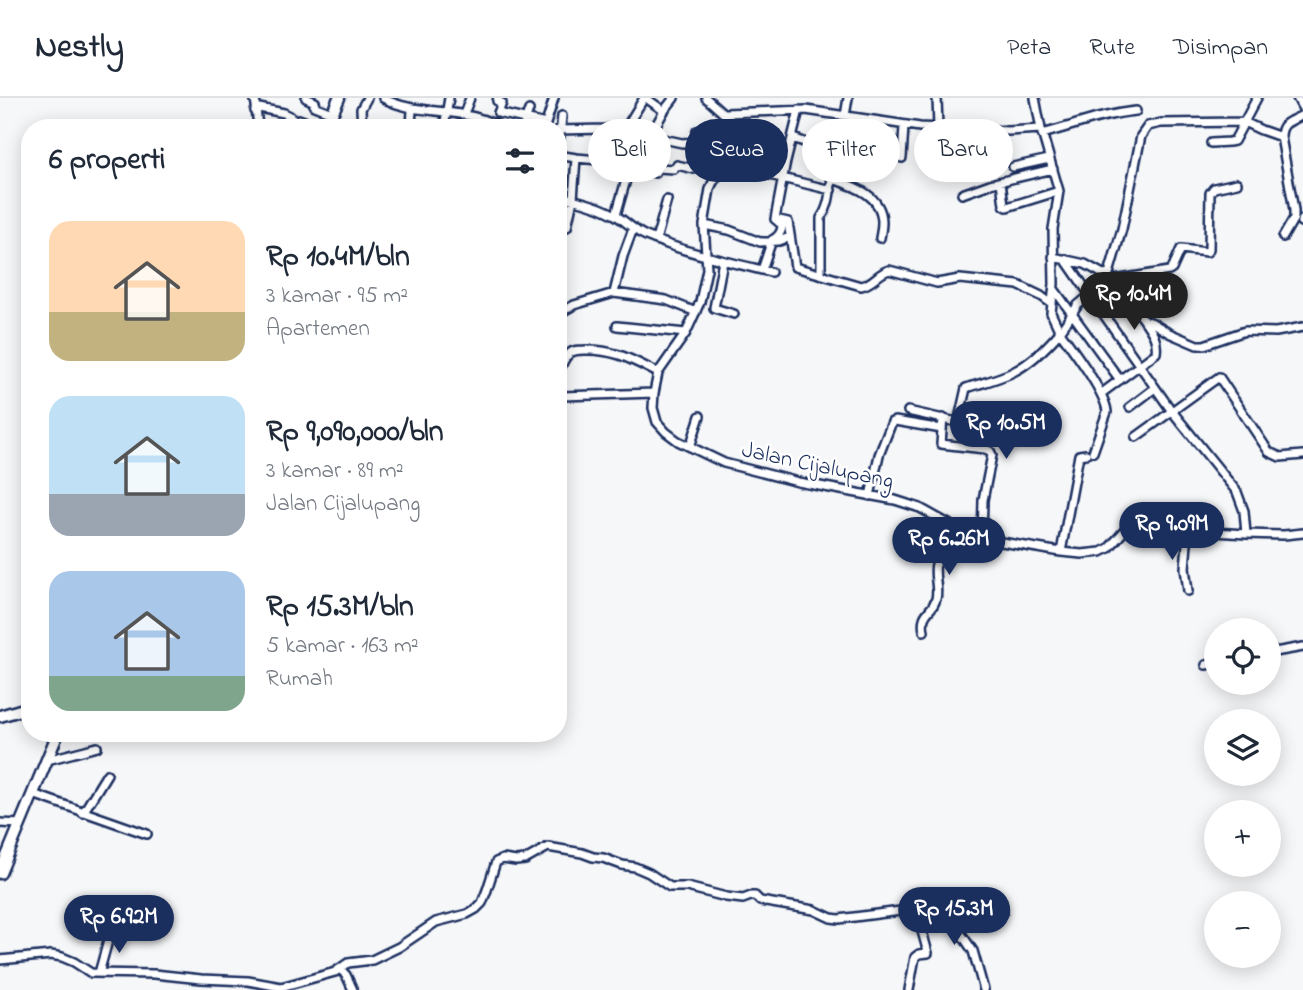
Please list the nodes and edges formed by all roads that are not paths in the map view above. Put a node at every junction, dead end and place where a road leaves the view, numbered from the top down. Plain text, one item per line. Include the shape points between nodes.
1 (306, 98) edge
2 (339, 98) edge
3 (367, 98) edge
4 (383, 98) edge
5 (449, 98) edge
6 (470, 98) edge
7 (498, 98) edge
8 (554, 98) edge
9 (645, 98) edge
10 (674, 98) edge
11 (706, 98) edge
12 (848, 98) edge
13 (937, 98) edge
14 (1035, 98) edge
15 (1257, 98) edge
16 (1297, 98) edge
17 (258, 99) edge
18 (399, 102) edge
19 (1303, 108) edge
20 (412, 109) junction
21 (529, 110) dead end
22 (664, 110) junction
23 (799, 110) junction
24 (255, 111) junction
25 (1136, 111) dead end
26 (446, 112) junction
27 (332, 113) junction
28 (724, 113) junction
29 (464, 114) junction
30 (1303, 115) edge
31 (562, 116) dead end
32 (848, 117) junction
33 (257, 119) edge
34 (291, 119) edge
35 (329, 119) edge
36 (362, 119) edge
37 (411, 119) edge
38 (445, 119) edge
39 (481, 119) edge
40 (526, 119) joint
41 (547, 119) edge
42 (561, 119) edge
43 (632, 119) edge
44 (659, 119) edge
45 (730, 119) edge
46 (938, 119) edge
47 (1244, 122) junction
48 (904, 126) junction
49 (914, 127) edge
50 (588, 129) edge
51 (567, 130) edge
52 (1013, 131) edge
53 (1041, 131) junction
54 (1281, 136) junction
55 (793, 138) junction
56 (802, 141) edge
57 (1212, 143) dead end
58 (788, 156) edge
59 (567, 157) edge
60 (576, 159) junction
61 (902, 159) dead end
62 (1049, 159) junction
63 (588, 160) edge
64 (1013, 167) dead end
65 (1053, 169) junction
66 (1013, 178) edge
67 (788, 179) edge
68 (625, 182) edge
69 (713, 182) edge
70 (781, 182) edge
71 (832, 182) edge
72 (843, 182) edge
73 (997, 182) edge
74 (1000, 182) edge
75 (1237, 183) dead end
76 (831, 190) junction
77 (1059, 191) junction
78 (962, 194) dead end
79 (567, 198) edge
80 (573, 199) junction
81 (667, 200) dead end
82 (616, 215) junction
83 (775, 219) junction
84 (1300, 220) edge
85 (704, 225) junction
86 (568, 227) dead end
87 (633, 229) junction
88 (790, 237) junction
89 (1283, 237) dead end
90 (880, 239) dead end
91 (656, 240) junction
92 (772, 240) junction
93 (706, 256) junction
94 (1053, 257) junction
95 (1065, 259) junction
96 (723, 261) junction
97 (762, 270) junction
98 (771, 272) dead end
99 (821, 274) junction
100 (1111, 279) junction
101 (1054, 289) junction
102 (614, 293) junction
103 (1090, 295) junction
104 (1052, 304) junction
105 (567, 309) edge
106 (696, 312) junction
107 (1072, 313) junction
108 (734, 314) dead end
109 (1144, 320) junction
110 (617, 326) dead end
111 (1303, 327) edge
112 (1060, 332) junction
113 (686, 333) junction
114 (567, 356) edge
115 (1140, 366) junction
116 (658, 373) junction
117 (1120, 380) junction
118 (1155, 388) junction
119 (654, 393) junction
120 (1102, 394) junction
121 (567, 396) edge
122 (1130, 407) dead end
123 (1171, 410) junction
124 (908, 411) dead end
125 (700, 416) dead end
126 (943, 418) junction
127 (942, 429) junction
128 (1136, 437) dead end
129 (690, 447) junction
130 (1303, 455) edge
131 (870, 496) junction
132 (962, 531) junction
133 (1188, 532) junction
134 (1303, 533) edge
135 (1246, 534) junction
136 (982, 539) junction
137 (1061, 552) junction
138 (1188, 591) dead end
139 (924, 631) dead end
140 (1303, 647) edge
141 (1281, 651) edge
142 (21, 710) edge
143 (0, 716) edge
144 (54, 742) edge
145 (97, 747) dead end
146 (47, 760) junction
147 (107, 774) dead end
148 (33, 794) junction
149 (83, 813) junction
150 (0, 823) edge
151 (21, 824) junction
152 (147, 834) dead end
153 (1, 868) edge
154 (916, 909) junction
155 (1003, 912) dead end
156 (950, 917) junction
157 (111, 930) dead end
158 (0, 960) edge
159 (340, 969) junction
160 (100, 973) junction
161 (353, 990) edge
162 (909, 990) edge
163 (984, 990) edge

1 - 27 street
2 - 27 main road
3 - 36 street
4 - 18 street
5 - 26 street
6 - 29 street
7 - 40 street via 502,103 498,113
8 - 41 street
9 - 22 street
9 - 43 street
10 - 22 street
11 - 28 street
12 - 32 street
13 - 46 street
14 - 53 street
15 - 47 street
16 - 19 street
17 - 24 street
18 - 20 street
20 - 26 street
20 - 37 street
21 - 40 street
22 - 44 street
23 - 28 street
23 - 32 street
23 - 55 street
24 - 33 street
24 - 34 street via 284,113
25 - 53 street
26 - 29 street
26 - 38 street
27 - 35 main road
28 - 45 street, Jalan Cijalupang
29 - 39 street
30 - 54 street via 1283,126
31 - 42 street
32 - 48 street
47 - 54 street
47 - 57 street via 1234,141
47 - 100 street via 1155,124 1144,130
48 - 49 street
48 - 61 street
50 - 51 street
52 - 53 street
53 - 62 street
54 - 84 street
55 - 56 street
55 - 58 street
59 - 60 street
60 - 63 street
60 - 80 street
62 - 64 street
62 - 65 street
65 - 66 street
65 - 77 street
67 - 76 street
68 - 82 street
69 - 85 street, Jalan Cijalupang
70 - 83 street
71 - 76 street
72 - 90 street via 863,190 875,202 882,219
73 - 78 street
74 - 77 street via 1007,207
75 - 100 street via 1210,193 1207,252 1181,249 1169,271
76 - 99 street via 820,226
77 - 94 street
79 - 80 street
80 - 82 street
80 - 86 street
81 - 91 street
82 - 87 street
83 - 88 street via 788,221
83 - 92 street via 782,228
84 - 89 street
85 - 92 street via 760,242
85 - 93 street, Jalan Cijalupang
87 - 91 street
87 - 102 street
88 - 92 street
88 - 99 street via 795,267
91 - 93 street
92 - 97 street
93 - 96 street
93 - 106 street, Jalan Cijalupang
94 - 95 street
94 - 101 street
95 - 100 street
95 - 103 street
96 - 97 street
96 - 108 street via 715,307
97 - 98 street
99 - 104 street via 861,286 889,270 937,283 960,279 1018,285
100 - 103 street
100 - 109 street
101 - 104 street
101 - 107 street
102 - 105 street
102 - 106 street via 666,300
103 - 107 street
103 - 115 street
104 - 112 street
106 - 113 street, Jalan Cijalupang
107 - 112 street
107 - 117 street
109 - 111 street via 1196,345 1245,331
109 - 115 street via 1155,335 1157,349
110 - 113 street
112 - 120 street
112 - 126 street via 1019,368 966,388 958,421
113 - 116 street, Jalan Cijalupang
114 - 116 street via 576,350 607,350
115 - 117 street
115 - 118 street
116 - 119 street, Jalan Cijalupang
117 - 120 street
118 - 122 street
118 - 123 street
119 - 121 street
119 - 129 street, Jalan Cijalupang via 657,422
120 - 137 street via 1107,412 1089,453 1079,455
123 - 128 street
123 - 130 street via 1219,377 1269,452 1280,457
123 - 135 street via 1237,492
124 - 126 street
125 - 129 street
126 - 127 street
127 - 131 street via 892,422
127 - 136 street via 942,445 985,449 992,455 983,500
129 - 131 street, Jalan Cijalupang via 738,466
131 - 132 street, Jalan Cijalupang via 920,508
132 - 136 street, Jalan Cijalupang
132 - 139 street via 960,545 936,564 936,598 924,615
133 - 135 street, Jalan Cijalupang
133 - 137 street, Jalan Cijalupang via 1134,527 1101,552
133 - 138 street
134 - 135 street, Jalan Cijalupang
136 - 137 street, Jalan Cijalupang
140 - 141 street
142 - 143 main road
144 - 146 main road
145 - 146 street
146 - 148 main road
147 - 149 street
148 - 149 street
148 - 151 main road
149 - 152 street
150 - 151 street
151 - 153 main road
154 - 156 street
154 - 159 street via 831,918 755,896 743,899 670,887 635,867 548,847 525,860 496,862 488,890 476,909 436,922 372,960 348,963
154 - 162 street via 928,953 915,957
155 - 156 street
156 - 163 street via 973,951
157 - 160 street
158 - 160 street via 51,955
159 - 160 street via 281,987
159 - 161 street

